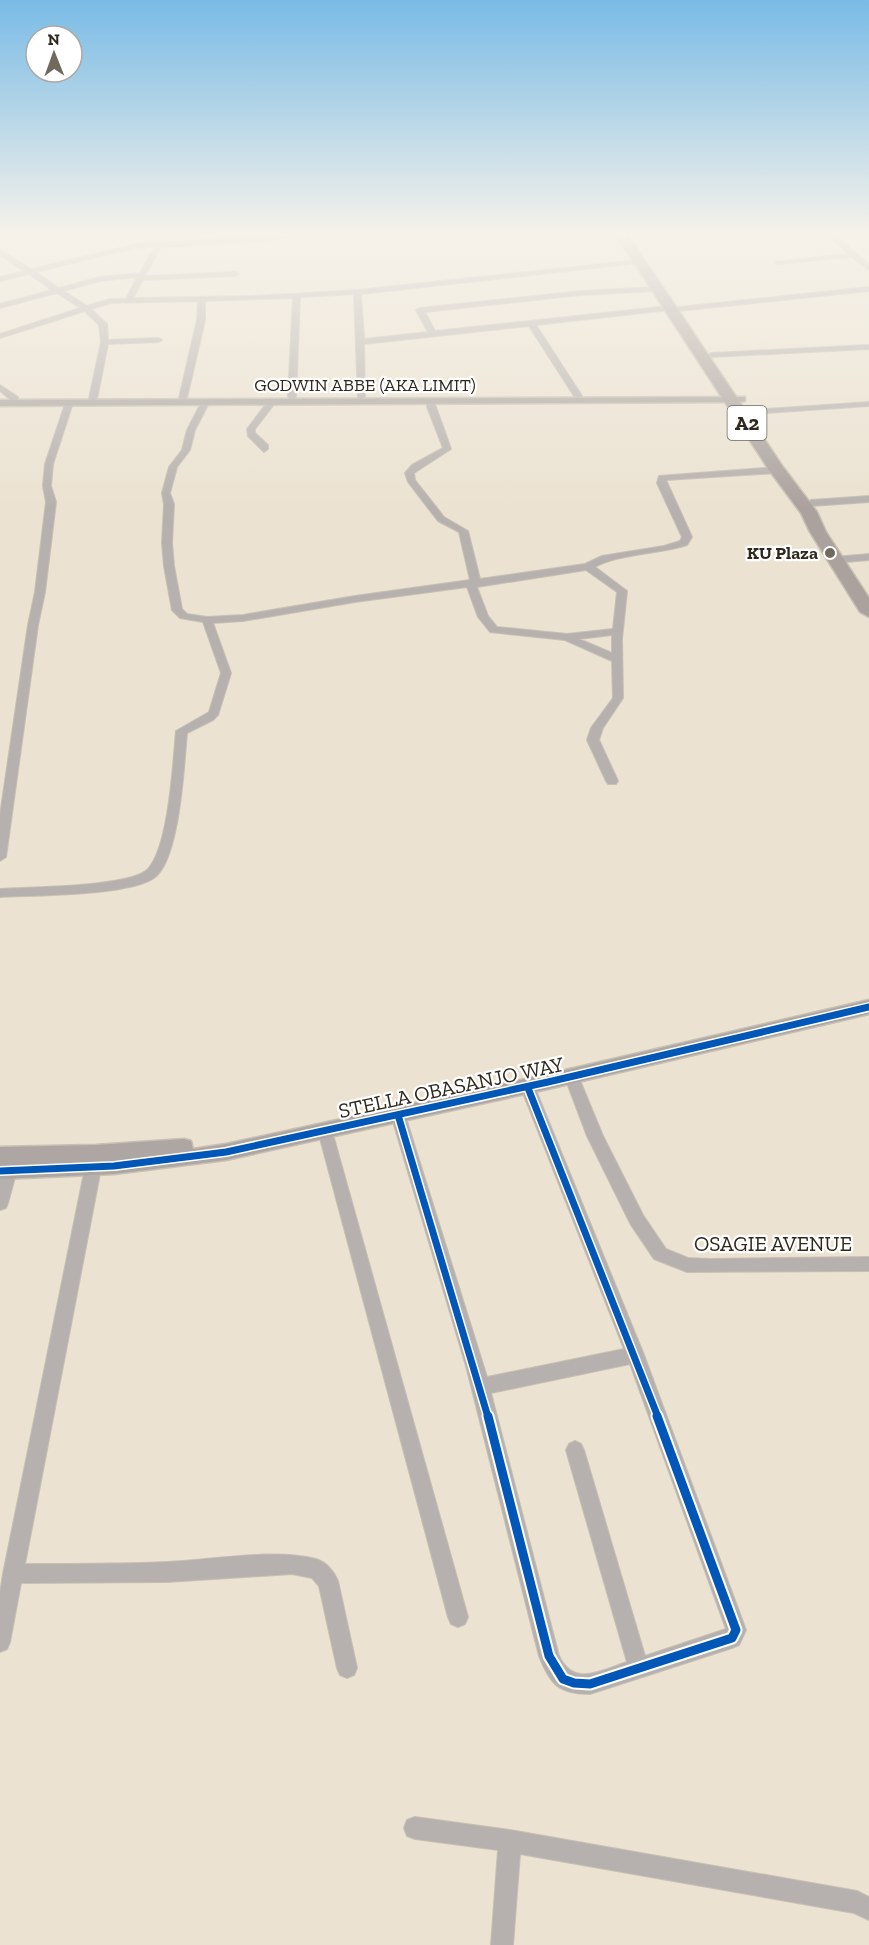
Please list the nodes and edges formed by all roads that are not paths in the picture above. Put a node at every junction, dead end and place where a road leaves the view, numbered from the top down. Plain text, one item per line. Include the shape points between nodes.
1 (31, 326) edge
2 (103, 326) edge
3 (200, 326) edge
4 (296, 326) edge
5 (358, 326) edge
6 (429, 326) edge
7 (515, 326) edge
8 (533, 326) edge
9 (685, 326) edge
10 (687, 326) edge
11 (433, 334) junction
12 (0, 336) edge
13 (158, 340) dead end
14 (105, 342) junction
15 (359, 342) junction
16 (868, 349) edge
17 (711, 355) junction
18 (0, 387) edge
19 (578, 396) junction
20 (734, 397) junction
21 (292, 398) junction
22 (360, 398) junction
23 (15, 399) junction
24 (93, 399) junction
25 (183, 399) junction
26 (0, 401) edge
27 (430, 401) junction
28 (272, 402) junction
29 (69, 403) junction
30 (205, 403) junction
31 (869, 404) edge
32 (750, 412) junction
33 (264, 449) dead end
34 (777, 470) junction
35 (869, 499) edge
36 (811, 503) junction
37 (869, 557) edge
38 (852, 559) junction
39 (835, 560) junction
40 (588, 567) junction
41 (474, 584) junction
42 (869, 584) edge
43 (869, 612) edge
44 (207, 620) junction
45 (619, 631) junction
46 (567, 637) junction
47 (617, 659) junction
48 (612, 781) dead end
49 (0, 857) edge
50 (0, 893) edge
51 (869, 998) edge
52 (869, 1007) edge
53 (572, 1078) junction
54 (528, 1088) junction
55 (398, 1115) junction
56 (325, 1131) junction
57 (95, 1160) junction
58 (3, 1165) edge
59 (0, 1203) edge
60 (869, 1264) edge
61 (635, 1355) junction
62 (479, 1387) junction
63 (575, 1450) dead end
64 (13, 1574) junction
65 (458, 1617) dead end
66 (0, 1642) edge
67 (347, 1668) dead end
68 (639, 1668) junction
69 (415, 1828) dead end
70 (510, 1841) junction
71 (869, 1909) edge
72 (502, 1945) edge

1 - 12 street
2 - 14 street
3 - 25 street
4 - 21 street
5 - 15 street
6 - 11 street
7 - 11 street
8 - 19 street
9 - 20 highway, A2
10 - 17 highway, A2
11 - 15 street
13 - 14 street
14 - 24 street
15 - 22 street
16 - 17 street
17 - 20 highway, A2
18 - 23 street
19 - 20 street, GODWIN ABBE (AKA LIMIT)
19 - 22 street, GODWIN ABBE (AKA LIMIT)
20 - 27 street, GODWIN ABBE (AKA LIMIT)
20 - 32 highway, A2
20 - 34 highway, A2
21 - 22 street, GODWIN ABBE (AKA LIMIT)
21 - 25 street, GODWIN ABBE (AKA LIMIT)
23 - 24 street, GODWIN ABBE (AKA LIMIT)
23 - 26 street, GODWIN ABBE (AKA LIMIT)
24 - 25 street, GODWIN ABBE (AKA LIMIT)
26 - 29 street, GODWIN ABBE (AKA LIMIT)
27 - 28 street, GODWIN ABBE (AKA LIMIT)
27 - 41 street via 447,448 409,472 441,519 463,531
28 - 30 street, GODWIN ABBE (AKA LIMIT)
28 - 33 street via 251,429
29 - 30 street, GODWIN ABBE (AKA LIMIT)
29 - 49 street via 49,464 47,486 51,502 40,592
30 - 44 street via 186,450 173,467 166,493 166,543 177,610 184,616
31 - 32 street
32 - 36 highway, A2
34 - 39 highway, A2 via 809,512
34 - 40 street via 662,478 687,537 684,543 602,559
35 - 36 street
36 - 38 highway, A2
37 - 38 street
38 - 39 street
38 - 42 highway, A2
39 - 43 highway, A2
40 - 41 street
40 - 45 street via 622,591
41 - 44 street
41 - 46 street via 483,617 494,630
44 - 50 street via 226,673 214,713 182,731 172,815 159,864 150,875 104,886
45 - 46 street
45 - 47 street
46 - 47 street
47 - 48 street via 618,698 593,740
51 - 57 street via 462,1092 217,1142
52 - 53 street, STELLA OBASANJO WAY
53 - 54 street, STELLA OBASANJO WAY
53 - 60 street, OSAGIE AVENUE via 631,1209 660,1254 687,1265
54 - 55 street, STELLA OBASANJO WAY
54 - 61 street
55 - 56 street, STELLA OBASANJO WAY
55 - 62 street
56 - 57 street, STELLA OBASANJO WAY via 189,1159
56 - 65 street
57 - 58 street, STELLA OBASANJO WAY
57 - 64 street
58 - 59 street
61 - 62 street
61 - 68 street via 736,1630 732,1638
62 - 68 street via 556,1675 572,1684 590,1684
63 - 68 street
64 - 66 street
64 - 67 street via 167,1572 292,1564 317,1569 328,1581
69 - 70 street
70 - 71 street via 857,1902
70 - 72 street

